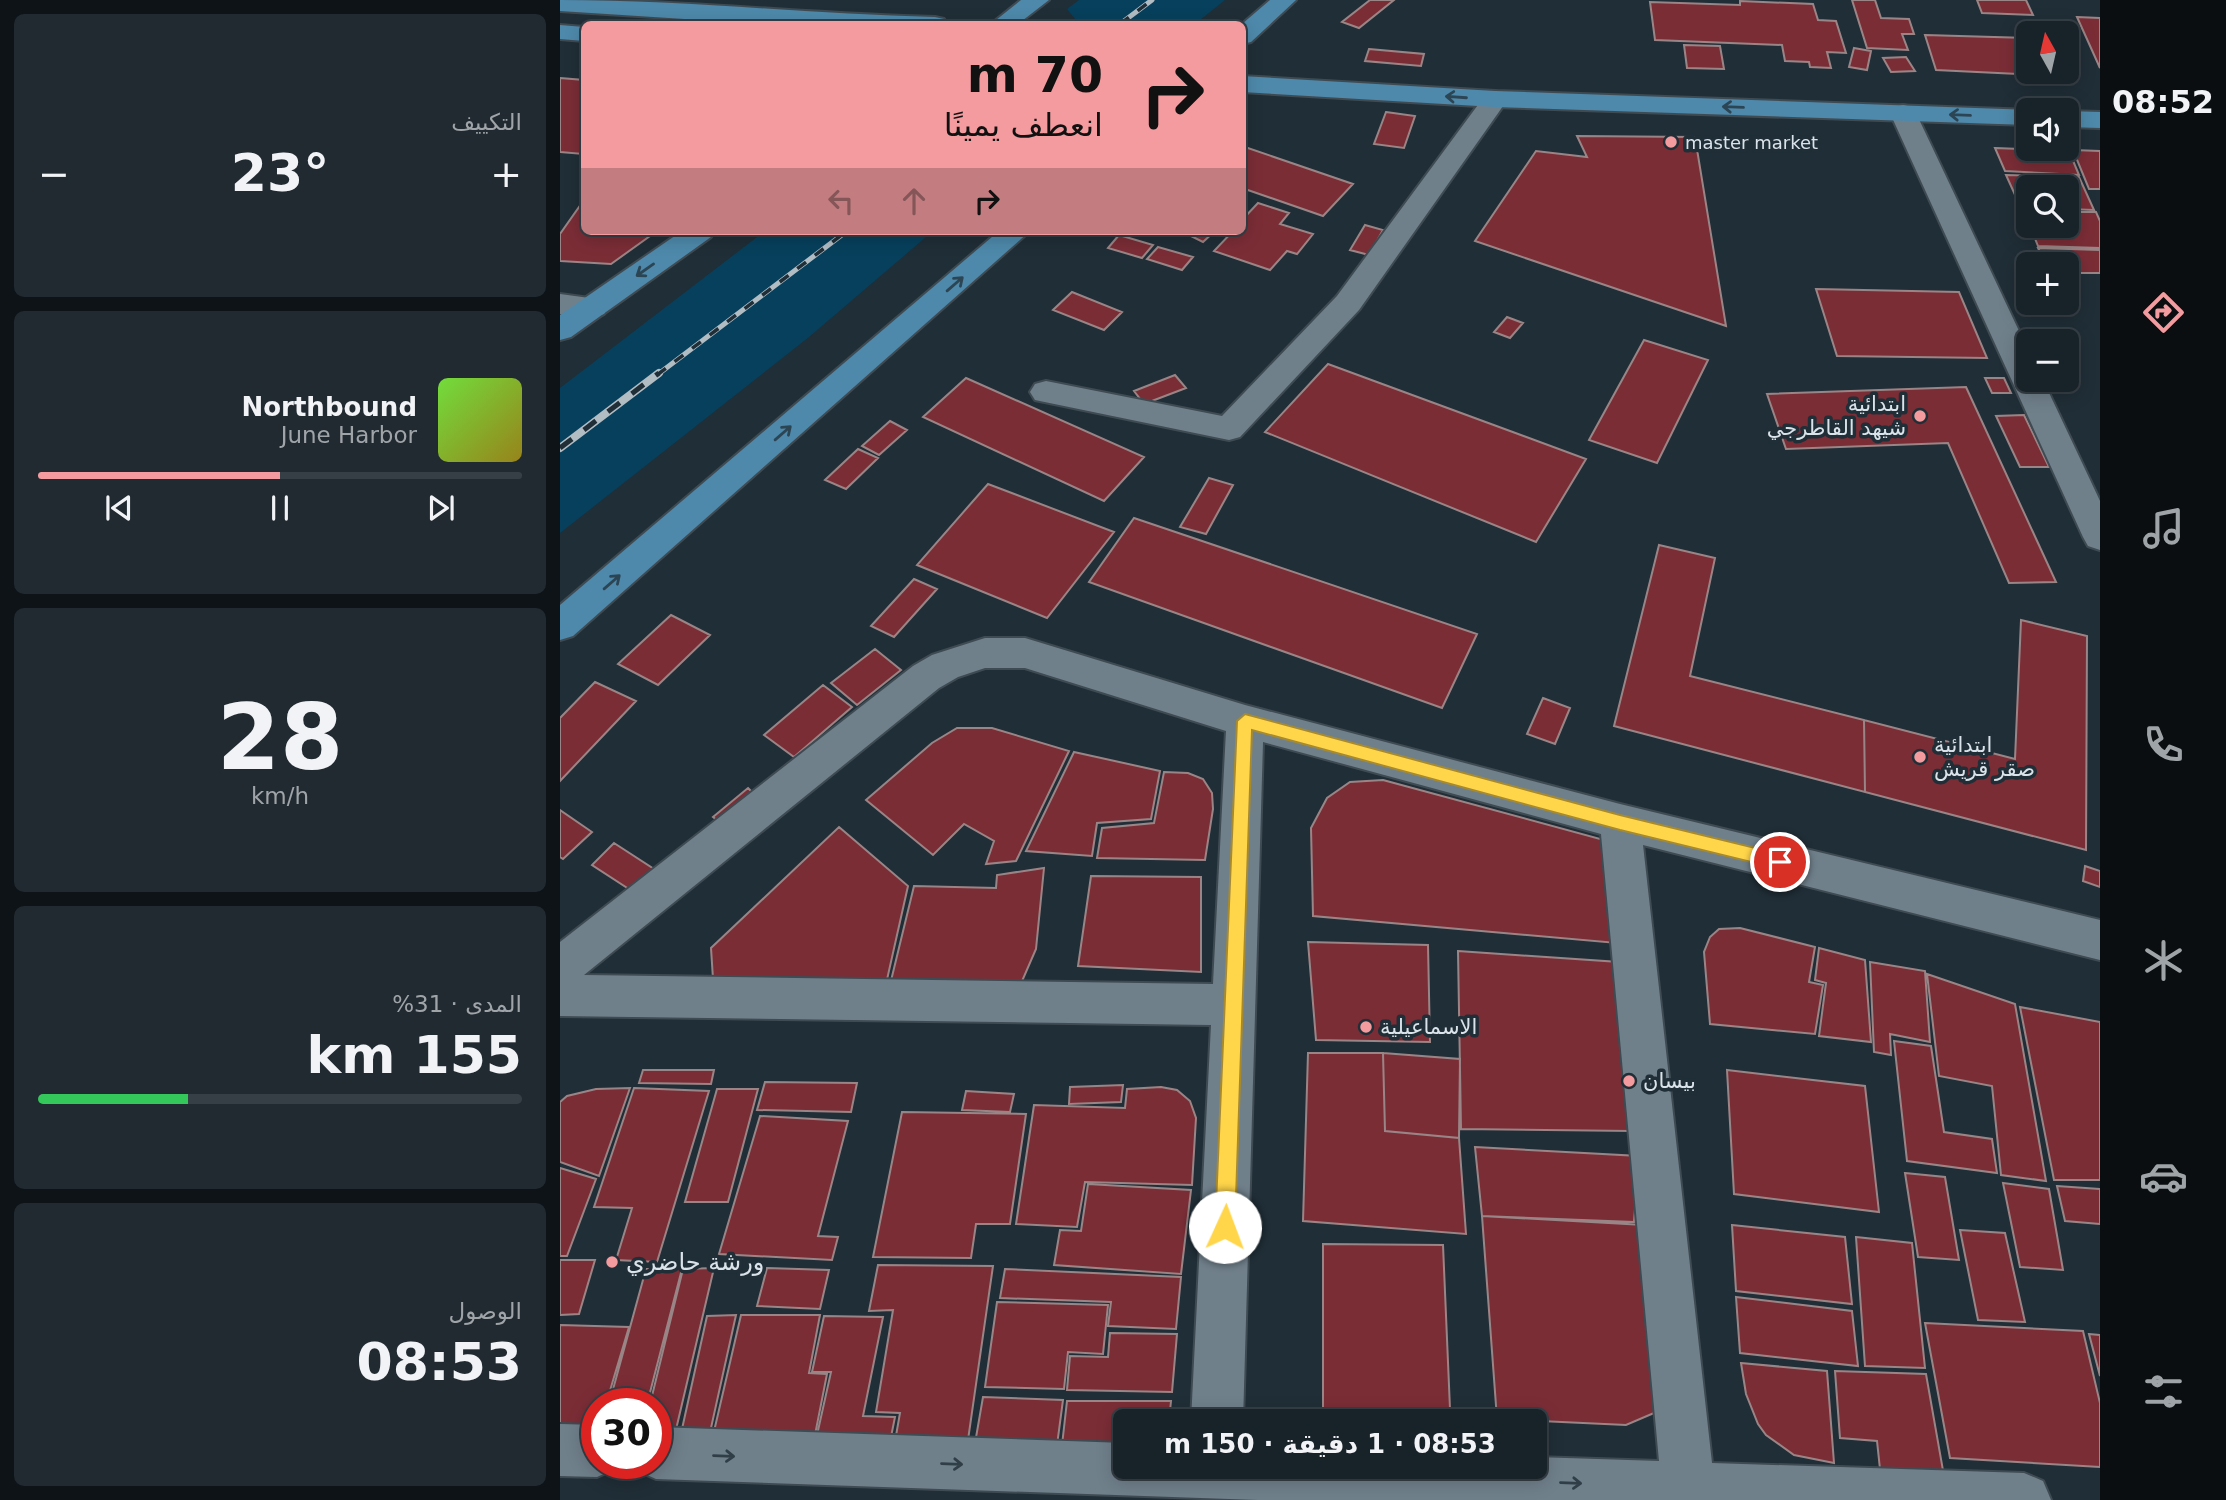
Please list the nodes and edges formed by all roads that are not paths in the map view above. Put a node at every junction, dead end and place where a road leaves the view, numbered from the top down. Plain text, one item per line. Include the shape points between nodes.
1 (1037, 0) edge
2 (1284, 0) edge
3 (560, 4) edge
4 (819, 21) edge
5 (1007, 21) edge
6 (560, 32) edge
7 (1246, 33) edge
8 (581, 34) edge
9 (1246, 84) edge
10 (1495, 99) junction
11 (1903, 113) junction
12 (2016, 117) edge
13 (2079, 119) edge
14 (2100, 120) edge
15 (695, 235) edge
16 (1011, 235) edge
17 (560, 304) edge
18 (593, 307) junction
19 (560, 330) edge
20 (1046, 393) dead end
21 (2100, 537) edge
22 (560, 626) edge
23 (1245, 721) junction
24 (1620, 822) junction
25 (2100, 940) edge
26 (560, 968) edge
27 (560, 995) edge
28 (1234, 1005) junction
29 (1217, 1409) edge
30 (560, 1450) edge
31 (581, 1451) edge
32 (672, 1454) edge
33 (1215, 1480) edge
34 (1688, 1487) junction
35 (2024, 1500) edge

1 - 5 main road
2 - 7 main road
3 - 4 main road
6 - 8 main road
10 -> 9 main road
11 -> 10 main road
10 - 20 street via 1349,303 1229,429
12 -> 11 main road
11 - 21 street
13 - 14 main road
15 -> 18 main road
22 -> 16 main road
17 - 18 street
18 - 19 main road
23 - 24 street
23 - 26 street via 1025,653 1005,651 964,658 926,677
23 - 28 street
24 - 25 street
24 - 34 street
27 - 28 street
28 - 29 street
30 - 31 street
32 -> 33 street
33 -> 34 street
34 - 35 street

